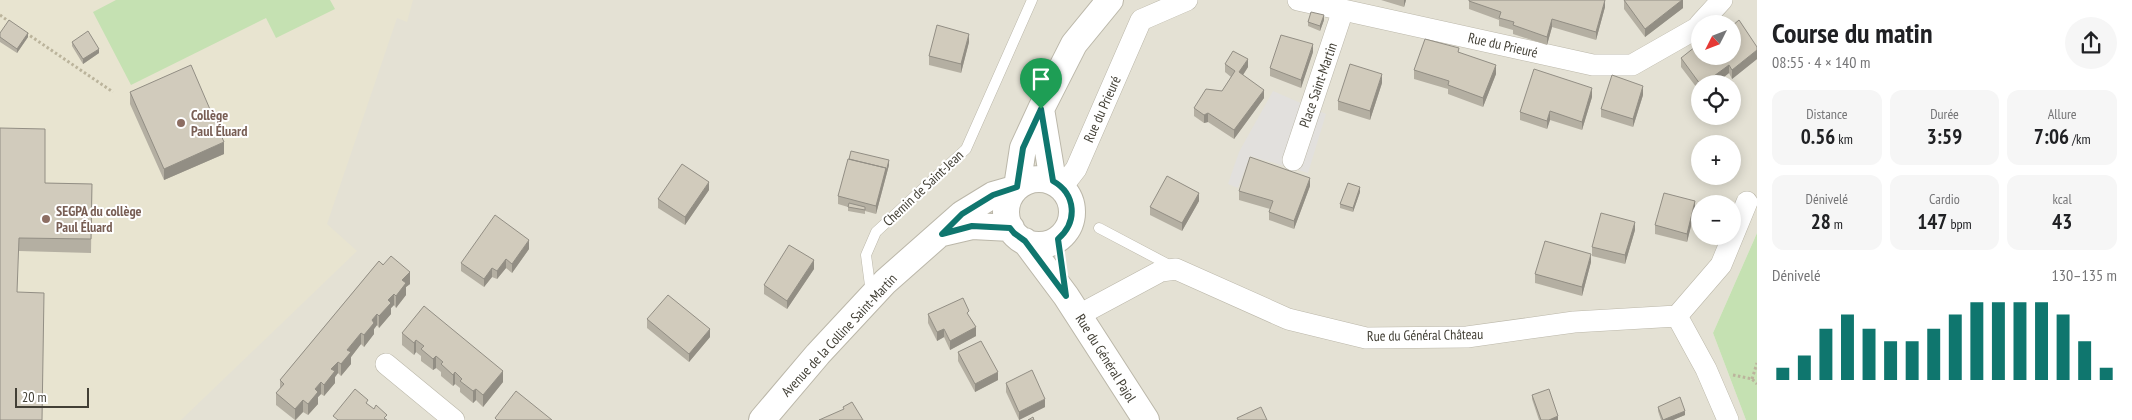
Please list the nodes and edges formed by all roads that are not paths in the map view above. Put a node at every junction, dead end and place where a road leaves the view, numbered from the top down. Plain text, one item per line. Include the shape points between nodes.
1 (1032, 0) edge
2 (1110, 0) edge
3 (1187, 0) edge
4 (1298, 0) edge
5 (1722, 0) edge
6 (1343, 10) junction
7 (1097, 11) edge
8 (1708, 15) edge
9 (1691, 31) edge
10 (1041, 109) junction
11 (1292, 160) dead end
12 (1058, 184) junction
13 (1016, 188) junction
14 (1747, 202) dead end
15 (1099, 228) dead end
16 (942, 234) junction
17 (1018, 234) junction
18 (1058, 239) junction
19 (1176, 269) junction
20 (871, 296) junction
21 (1073, 305) junction
22 (1677, 316) junction
23 (386, 364) dead end
24 (454, 420) edge
25 (762, 420) edge
26 (1146, 420) edge
27 (1728, 420) edge

1 - 20 lane, Chemin de Saint-Jean via 966,149 876,232 866,255
2 - 7 street
3 - 12 street, Rue du Prieuré via 1141,20 1076,169
4 - 6 street, Rue du Prieuré
5 - 8 street, Rue du Prieuré
6 - 9 street, Rue du Prieuré via 1593,65 1632,65
6 - 11 street, Place Saint-Martin
7 - 10 street via 1074,44
10 - 12 street
10 - 13 street via 1023,148
12 - 13 street via 1032,179
12 - 18 street via 1070,199 1072,219
13 - 16 street, Avenue de la Colline Saint-Martin via 993,195 962,214
13 - 17 street via 1006,208
14 - 22 street via 1722,265
15 - 19 lane
16 - 17 street, Avenue de la Colline Saint-Martin via 972,226
16 - 20 street, Avenue de la Colline Saint-Martin
17 - 18 street via 1040,245
17 - 21 street, Rue du Général Pajol
18 - 21 street, Rue du Général Pajol
19 - 21 street via 1161,271
19 - 22 street, Rue du Général Château via 1288,318 1366,338 1466,337 1574,322
20 - 25 street, Avenue de la Colline Saint-Martin
21 - 26 street, Rue du Général Pajol
22 - 27 street via 1706,369
23 - 24 street

